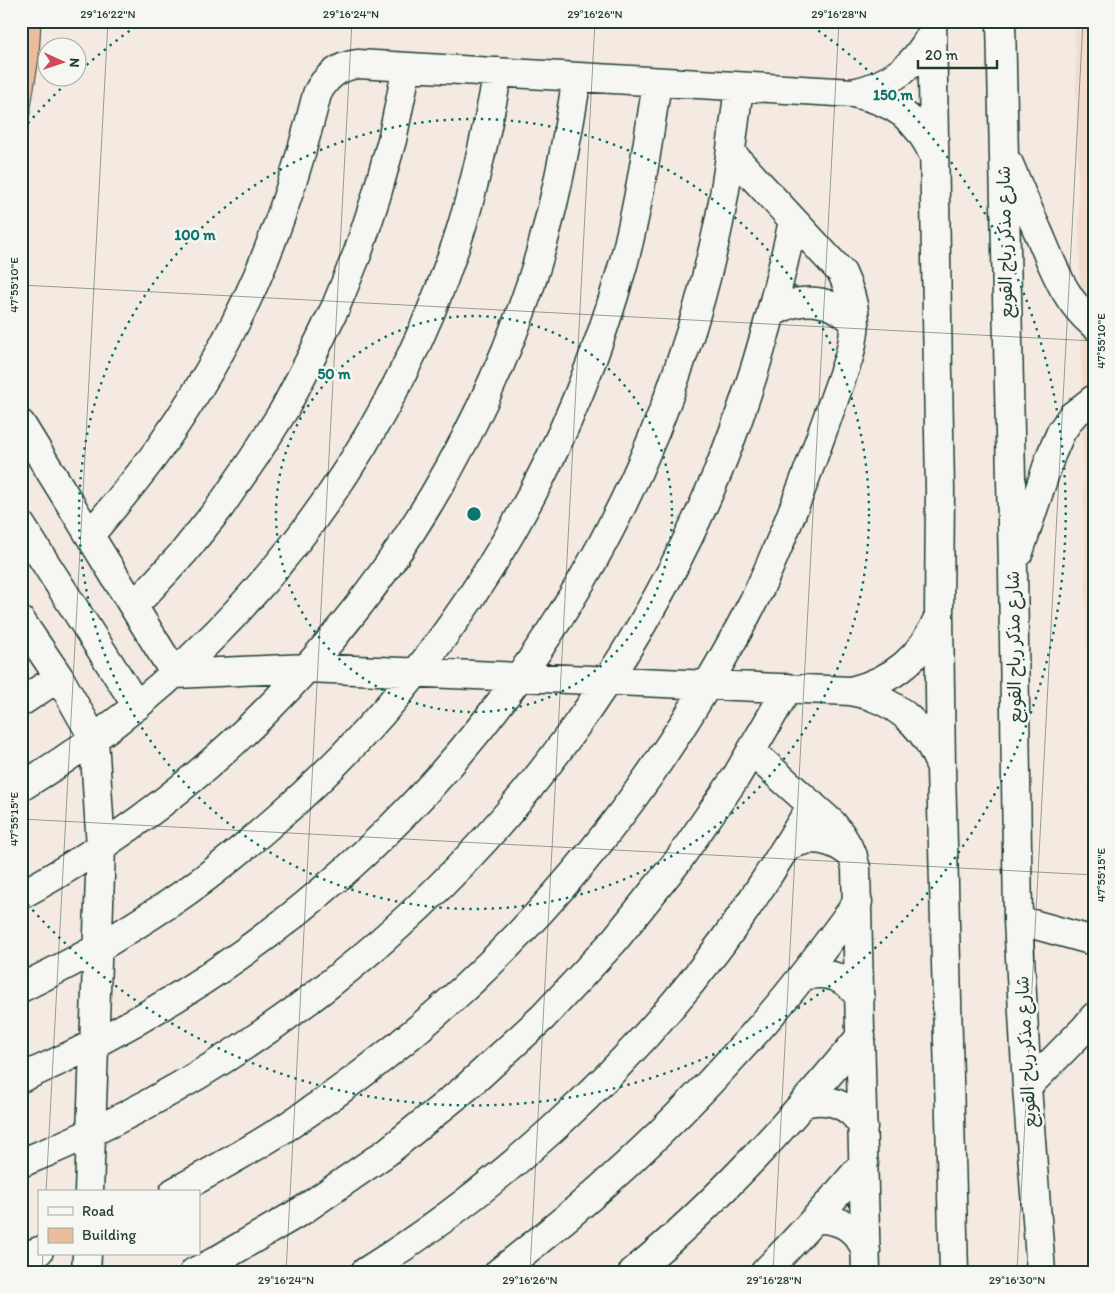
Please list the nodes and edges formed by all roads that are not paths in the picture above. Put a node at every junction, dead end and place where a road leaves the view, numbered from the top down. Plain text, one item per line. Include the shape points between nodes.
1 (1001, 21) edge
2 (932, 27) edge
3 (407, 67) junction
4 (498, 72) junction
5 (577, 77) junction
6 (657, 82) junction
7 (739, 87) junction
8 (853, 93) junction
9 (1004, 151) junction
10 (731, 153) junction
11 (935, 157) junction
12 (793, 221) junction
13 (772, 313) junction
14 (855, 323) junction
15 (1094, 325) edge
16 (1094, 399) edge
17 (21, 424) edge
18 (21, 525) edge
19 (90, 535) junction
20 (1013, 570) junction
21 (134, 606) junction
22 (939, 614) junction
23 (21, 621) edge
24 (307, 668) junction
25 (175, 674) junction
26 (416, 674) junction
27 (59, 678) junction
28 (519, 678) junction
29 (607, 681) junction
30 (707, 685) junction
31 (788, 688) junction
32 (850, 691) junction
33 (21, 702) edge
34 (136, 706) junction
35 (94, 739) junction
36 (751, 751) junction
37 (941, 770) junction
38 (21, 787) edge
39 (812, 805) junction
40 (101, 847) junction
41 (787, 847) junction
42 (853, 856) junction
43 (21, 895) edge
44 (858, 902) junction
45 (1018, 920) junction
46 (1094, 941) edge
47 (98, 948) junction
48 (803, 976) junction
49 (21, 988) edge
50 (860, 998) junction
51 (1094, 1017) edge
52 (861, 1036) junction
53 (95, 1044) junction
54 (21, 1078) edge
55 (1027, 1087) junction
56 (804, 1103) junction
57 (863, 1127) junction
58 (91, 1132) junction
59 (21, 1163) edge
60 (864, 1164) junction
61 (89, 1190) edge
62 (178, 1190) edge
63 (815, 1219) junction
64 (38, 1251) edge
65 (87, 1256) edge
66 (21, 1258) edge
67 (866, 1262) edge
68 (86, 1272) edge
69 (194, 1272) edge
70 (365, 1272) edge
71 (499, 1272) edge
72 (633, 1272) edge
73 (765, 1272) edge
74 (954, 1272) edge
75 (1041, 1272) edge

1 - 9 street, شارع مذكر رباح القوبع
2 - 8 street via 916,58 894,77 868,90
2 - 11 street
3 - 4 street
3 - 19 street via 350,65 336,71 320,87 275,233 233,327 200,387 162,444
3 - 21 street via 392,140 358,252 311,358 284,410 237,483 184,552
4 - 5 street
4 - 25 street via 476,177 461,229 440,288 401,377 361,447 285,557 250,598
5 - 6 street
5 - 24 street via 559,181 546,232 528,291 493,381 419,521 390,565
6 - 7 street
6 - 26 street via 644,174 623,264 596,352 561,438 514,528 471,599
7 - 8 street
7 - 10 street
8 - 11 street via 888,103 903,113 917,126
9 - 15 street via 1056,274 1068,297
9 - 20 street, شارع مذكر رباح القوبع
10 - 12 street
10 - 28 street via 703,290 662,414 608,534 576,591
11 - 22 street
12 - 13 street
12 - 14 street via 842,273 854,306
13 - 14 street via 795,303 820,302 836,307
13 - 29 street via 730,442 704,505 642,625
14 - 30 street via 849,357 790,519 758,591
16 - 20 street via 1072,416 1061,432
17 - 19 street
18 - 34 street
19 - 21 street
20 - 45 street, شارع مذكر رباح القوبع
21 - 25 street
22 - 32 street via 923,646 912,659 884,680
22 - 37 street
23 - 27 street
24 - 25 street
24 - 26 street
24 - 40 street via 214,761
25 - 34 street
26 - 28 street
26 - 47 street via 361,738 302,798 245,847 170,903
27 - 33 street
27 - 35 street
28 - 29 street
28 - 53 street via 463,751 419,800 325,890 221,969 166,1005
29 - 30 street
29 - 58 street via 526,792 481,844 385,938 333,982 223,1060
30 - 31 street
30 - 62 street via 636,796 587,859 480,975 421,1028 358,1077 294,1122
31 - 32 street
31 - 36 street
32 - 37 street via 891,704 908,717 934,750
34 - 35 street
35 - 38 street
35 - 40 street
36 - 39 street
36 - 69 street via 677,862 613,942 543,1017 468,1087 387,1152 303,1210
37 - 74 street
39 - 41 street
39 - 42 street via 833,824
40 - 43 street
40 - 47 street
41 - 42 street via 816,839 838,845
41 - 70 street via 712,957 596,1088 532,1148 464,1203
42 - 44 street
44 - 48 street
44 - 50 street
45 - 46 street
45 - 55 street, شارع مذكر رباح القوبع
47 - 49 street
47 - 53 street
48 - 50 street via 835,977 850,986
48 - 71 street via 756,1033 654,1140 592,1197
50 - 52 street
51 - 55 street
52 - 56 street
52 - 57 street
53 - 54 street
53 - 58 street
55 - 75 street, شارع مذكر رباح القوبع
56 - 57 street via 827,1100 842,1105
56 - 72 street via 716,1196
57 - 60 street
58 - 59 street
58 - 61 street
60 - 63 street
60 - 67 street
63 - 67 street via 830,1219 850,1228 860,1238
63 - 73 street
64 - 66 street
65 - 68 street

